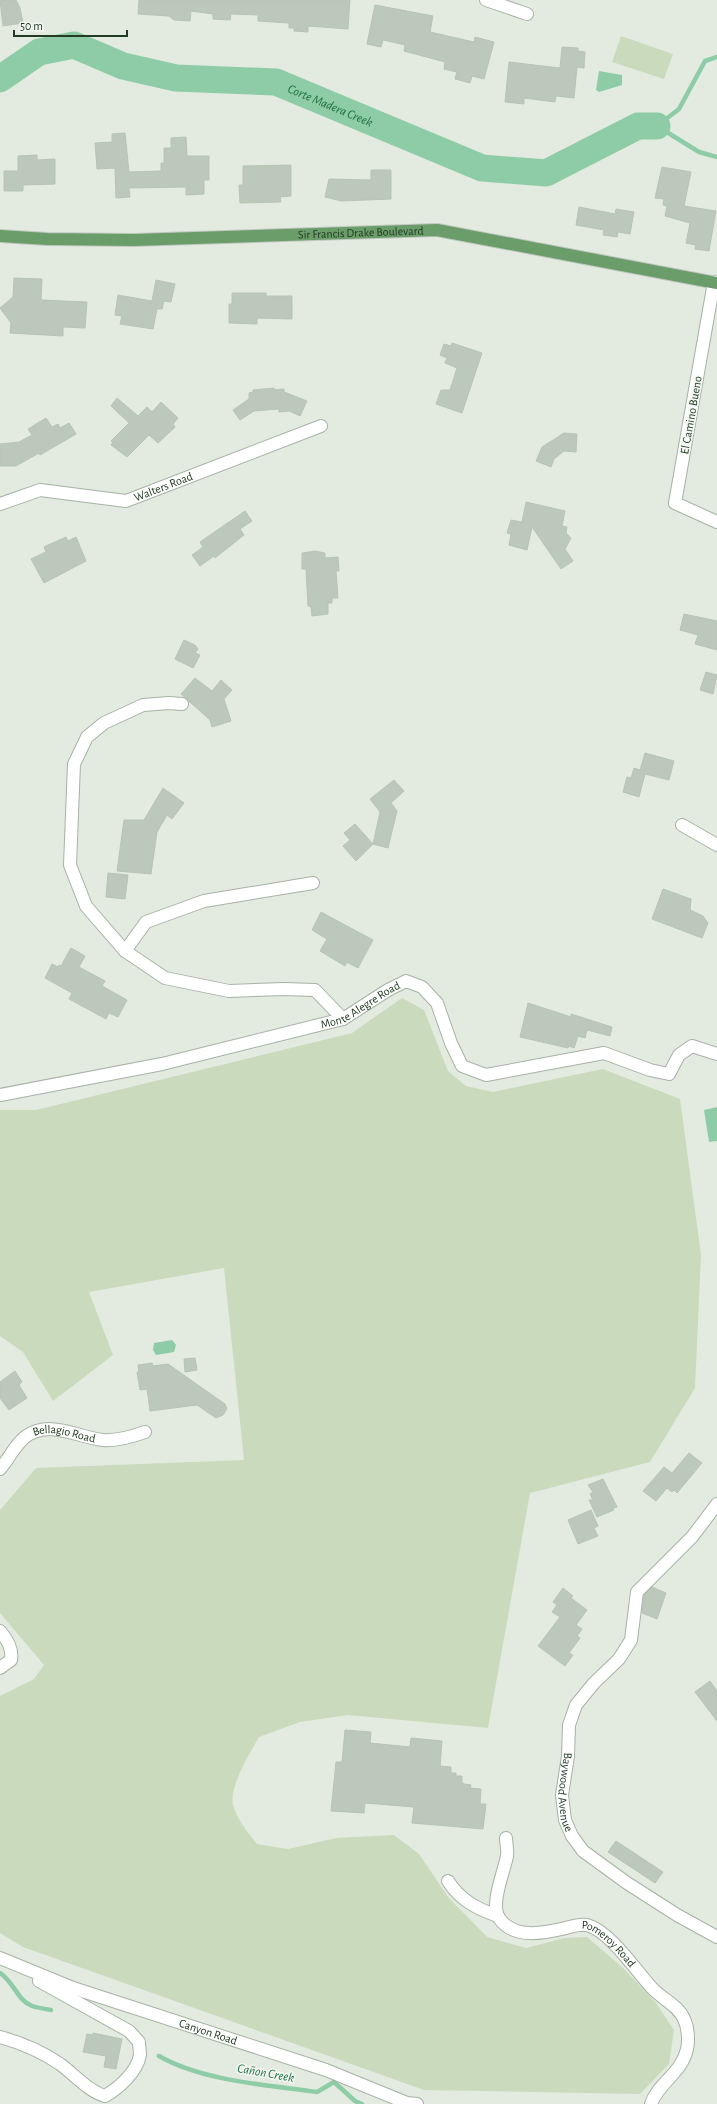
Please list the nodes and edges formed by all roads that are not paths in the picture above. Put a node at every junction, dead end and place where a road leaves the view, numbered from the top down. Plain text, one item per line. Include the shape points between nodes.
1 (486, 0) edge
2 (527, 14) dead end
3 (0, 236) edge
4 (715, 282) edge
5 (321, 426) dead end
6 (0, 504) edge
7 (717, 522) edge
8 (182, 704) dead end
9 (682, 826) dead end
10 (717, 845) edge
11 (312, 883) dead end
12 (125, 951) junction
13 (343, 1019) junction
14 (717, 1054) edge
15 (0, 1095) edge
16 (145, 1432) dead end
17 (0, 1469) edge
18 (717, 1504) edge
19 (0, 1631) edge
20 (0, 1668) edge
21 (506, 1838) dead end
22 (448, 1881) dead end
23 (498, 1916) junction
24 (717, 1937) edge
25 (0, 1959) edge
26 (0, 2037) edge
27 (106, 2100) edge
28 (417, 2104) edge
29 (651, 2104) edge

1 - 2 street
3 - 4 main road, Sir Francis Drake Boulevard via 122,240 437,230
4 - 7 street, El Camino Bueno via 675,503
5 - 6 street, Walters Road via 126,500 40,490
8 - 12 street via 144,705 104,723 87,737 74,764 70,865 86,906
9 - 10 street
11 - 12 street via 204,901 146,922
12 - 13 street via 165,978 229,991 315,990
13 - 14 street, Monte Alegre Road via 406,981 422,987 437,1003 462,1066 486,1075 604,1053 650,1070 669,1074 678,1055 692,1046
13 - 15 street, Monte Alegre Road via 162,1064
16 - 17 street, Bellagio Road via 113,1440 102,1440 63,1430 40,1430 25,1437
18 - 24 street, Baywood Avenue via 692,1537 637,1592 631,1640 619,1659 576,1705 569,1725 568,1756 562,1795 565,1820 583,1851 627,1883
19 - 20 street via 10,1645 12,1654 11,1660
21 - 23 street via 507,1854 496,1905
22 - 23 street via 453,1890 469,1904
23 - 29 street, Pomeroy Road via 505,1926 518,1933 534,1933 581,1924 590,1926 613,1942 652,1988 681,2013 687,2028 686,2053 672,2077
25 - 27 street via 129,2031 139,2042 140,2056 133,2069
25 - 28 street, Canyon Road via 73,1988 326,2070 407,2103
26 - 27 street via 19,2042 45,2054

